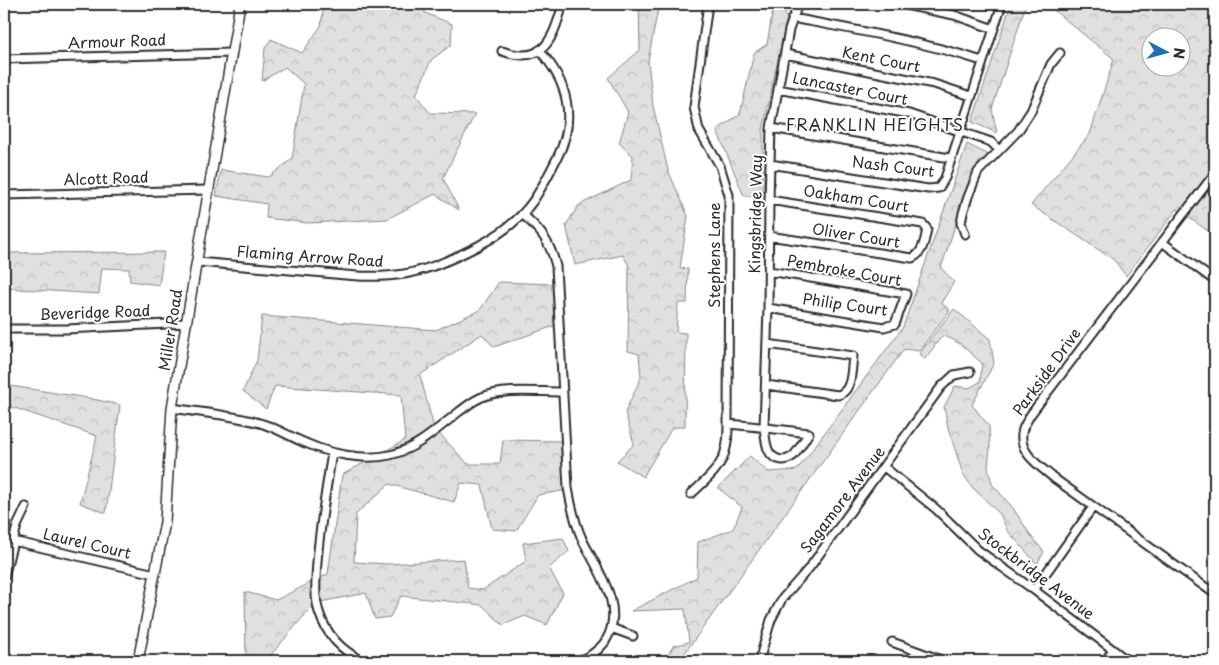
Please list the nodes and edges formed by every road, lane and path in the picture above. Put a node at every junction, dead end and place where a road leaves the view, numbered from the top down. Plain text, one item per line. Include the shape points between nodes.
1 (240, 4) edge
2 (563, 4) edge
3 (708, 4) edge
4 (798, 4) edge
5 (900, 4) edge
6 (1002, 4) edge
7 (792, 18) junction
8 (994, 29) junction
9 (539, 50) junction
10 (502, 51) dead end
11 (230, 53) junction
12 (1060, 53) dead end
13 (785, 54) junction
14 (4, 59) edge
15 (982, 62) junction
16 (778, 89) junction
17 (970, 96) junction
18 (771, 128) junction
19 (960, 130) junction
20 (999, 150) junction
21 (950, 158) junction
22 (770, 164) junction
23 (1215, 173) edge
24 (208, 190) junction
25 (4, 195) edge
26 (769, 200) junction
27 (522, 214) junction
28 (965, 234) dead end
29 (769, 236) junction
30 (925, 237) joint
31 (1162, 242) junction
32 (197, 262) junction
33 (769, 271) junction
34 (1215, 281) edge
35 (903, 304) joint
36 (768, 308) junction
37 (186, 323) junction
38 (4, 328) edge
39 (767, 344) junction
40 (970, 372) dead end
41 (766, 385) junction
42 (562, 392) junction
43 (172, 408) junction
44 (728, 424) junction
45 (764, 427) junction
46 (332, 453) junction
47 (884, 467) junction
48 (691, 494) dead end
49 (26, 507) dead end
50 (1093, 507) junction
51 (13, 541) junction
52 (155, 574) junction
53 (4, 577) edge
54 (1034, 590) junction
55 (1215, 594) edge
56 (611, 628) junction
57 (634, 636) dead end
58 (892, 642) dead end
59 (1113, 650) junction
60 (138, 661) edge
61 (363, 661) edge
62 (577, 661) edge
63 (759, 661) edge
64 (944, 661) edge
65 (1105, 661) edge
66 (1128, 661) edge

1 - 11 street, Miller Road
2 - 9 street via 554,34
3 - 44 street, Stephens Lane via 694,107 699,130 724,174 729,195
4 - 7 street, Kingsbridge Way
5 - 8 street via 954,15
6 - 8 street, Nash Court
7 - 13 street, Kingsbridge Way
7 - 15 street via 897,38
8 - 15 street, Nash Court
9 - 10 street via 513,55
9 - 27 street, Flaming Arrow Road via 560,80 567,102 567,123 560,153 535,198
11 - 14 street, Armour Road
11 - 24 street, Miller Road
12 - 20 street via 1051,64 1031,111 1018,131
13 - 16 street, Kingsbridge Way
13 - 17 street, Kent Court via 934,84
15 - 17 street, Nash Court
16 - 18 street, Kingsbridge Way
16 - 19 street, Lancaster Court via 909,114
17 - 19 street, Nash Court
18 - 21 street
18 - 22 street, Kingsbridge Way
19 - 20 street, Lancaster Court via 991,142
19 - 21 street, Nash Court
20 - 28 street via 978,172 968,196 961,223
21 - 22 street, Nash Court via 942,184 935,189
22 - 26 street, Kingsbridge Way
23 - 31 street, Parkside Drive
24 - 25 street, Alcott Road
24 - 32 street, Miller Road
26 - 29 street, Kingsbridge Way
26 - 30 street, Oakham Court via 923,224 928,228
27 - 32 street, Flaming Arrow Road via 510,226 472,249 405,274 360,276
27 - 42 street via 549,244 556,266
29 - 30 street, Oliver Court via 912,258 920,252
29 - 33 street, Kingsbridge Way
31 - 34 street
31 - 50 street, Parkside Drive via 1055,381 1023,429 1025,451 1032,460
32 - 37 street, Miller Road
33 - 35 street, Pembroke Court via 906,294
33 - 36 street, Kingsbridge Way
35 - 36 street, Philip Court via 895,324 884,327
36 - 39 street, Kingsbridge Way
37 - 38 street, Beveridge Road
37 - 43 street, Miller Road
39 - 41 street, Kingsbridge Way
39 - 41 street via 853,356 848,387 843,394
40 - 47 street, Sagamore Avenue via 954,375 941,387
41 - 45 street, Kingsbridge Way
42 - 46 street via 500,392 480,397 418,443 399,453 377,457
42 - 56 street via 571,504 582,538 610,596 614,613
43 - 46 street via 262,424
43 - 52 street, Miller Road via 167,502
44 - 45 street
44 - 48 street, Stephens Lane via 722,460
45 - 45 street, Kingsbridge Way via 809,433 792,457 777,459 766,446
46 - 61 street via 318,542 316,600 322,621 334,640
47 - 54 street, Stockbridge Avenue via 936,509 978,550
47 - 63 street, Sagamore Avenue via 810,567 782,599
49 - 51 street
50 - 54 street
50 - 55 street, Parkside Drive
51 - 52 street, Laurel Court
51 - 53 street
52 - 60 street, Miller Road
54 - 59 street, Stockbridge Avenue
56 - 57 street
56 - 62 street via 596,651
58 - 64 street
59 - 65 street
59 - 66 street, Stockbridge Avenue

